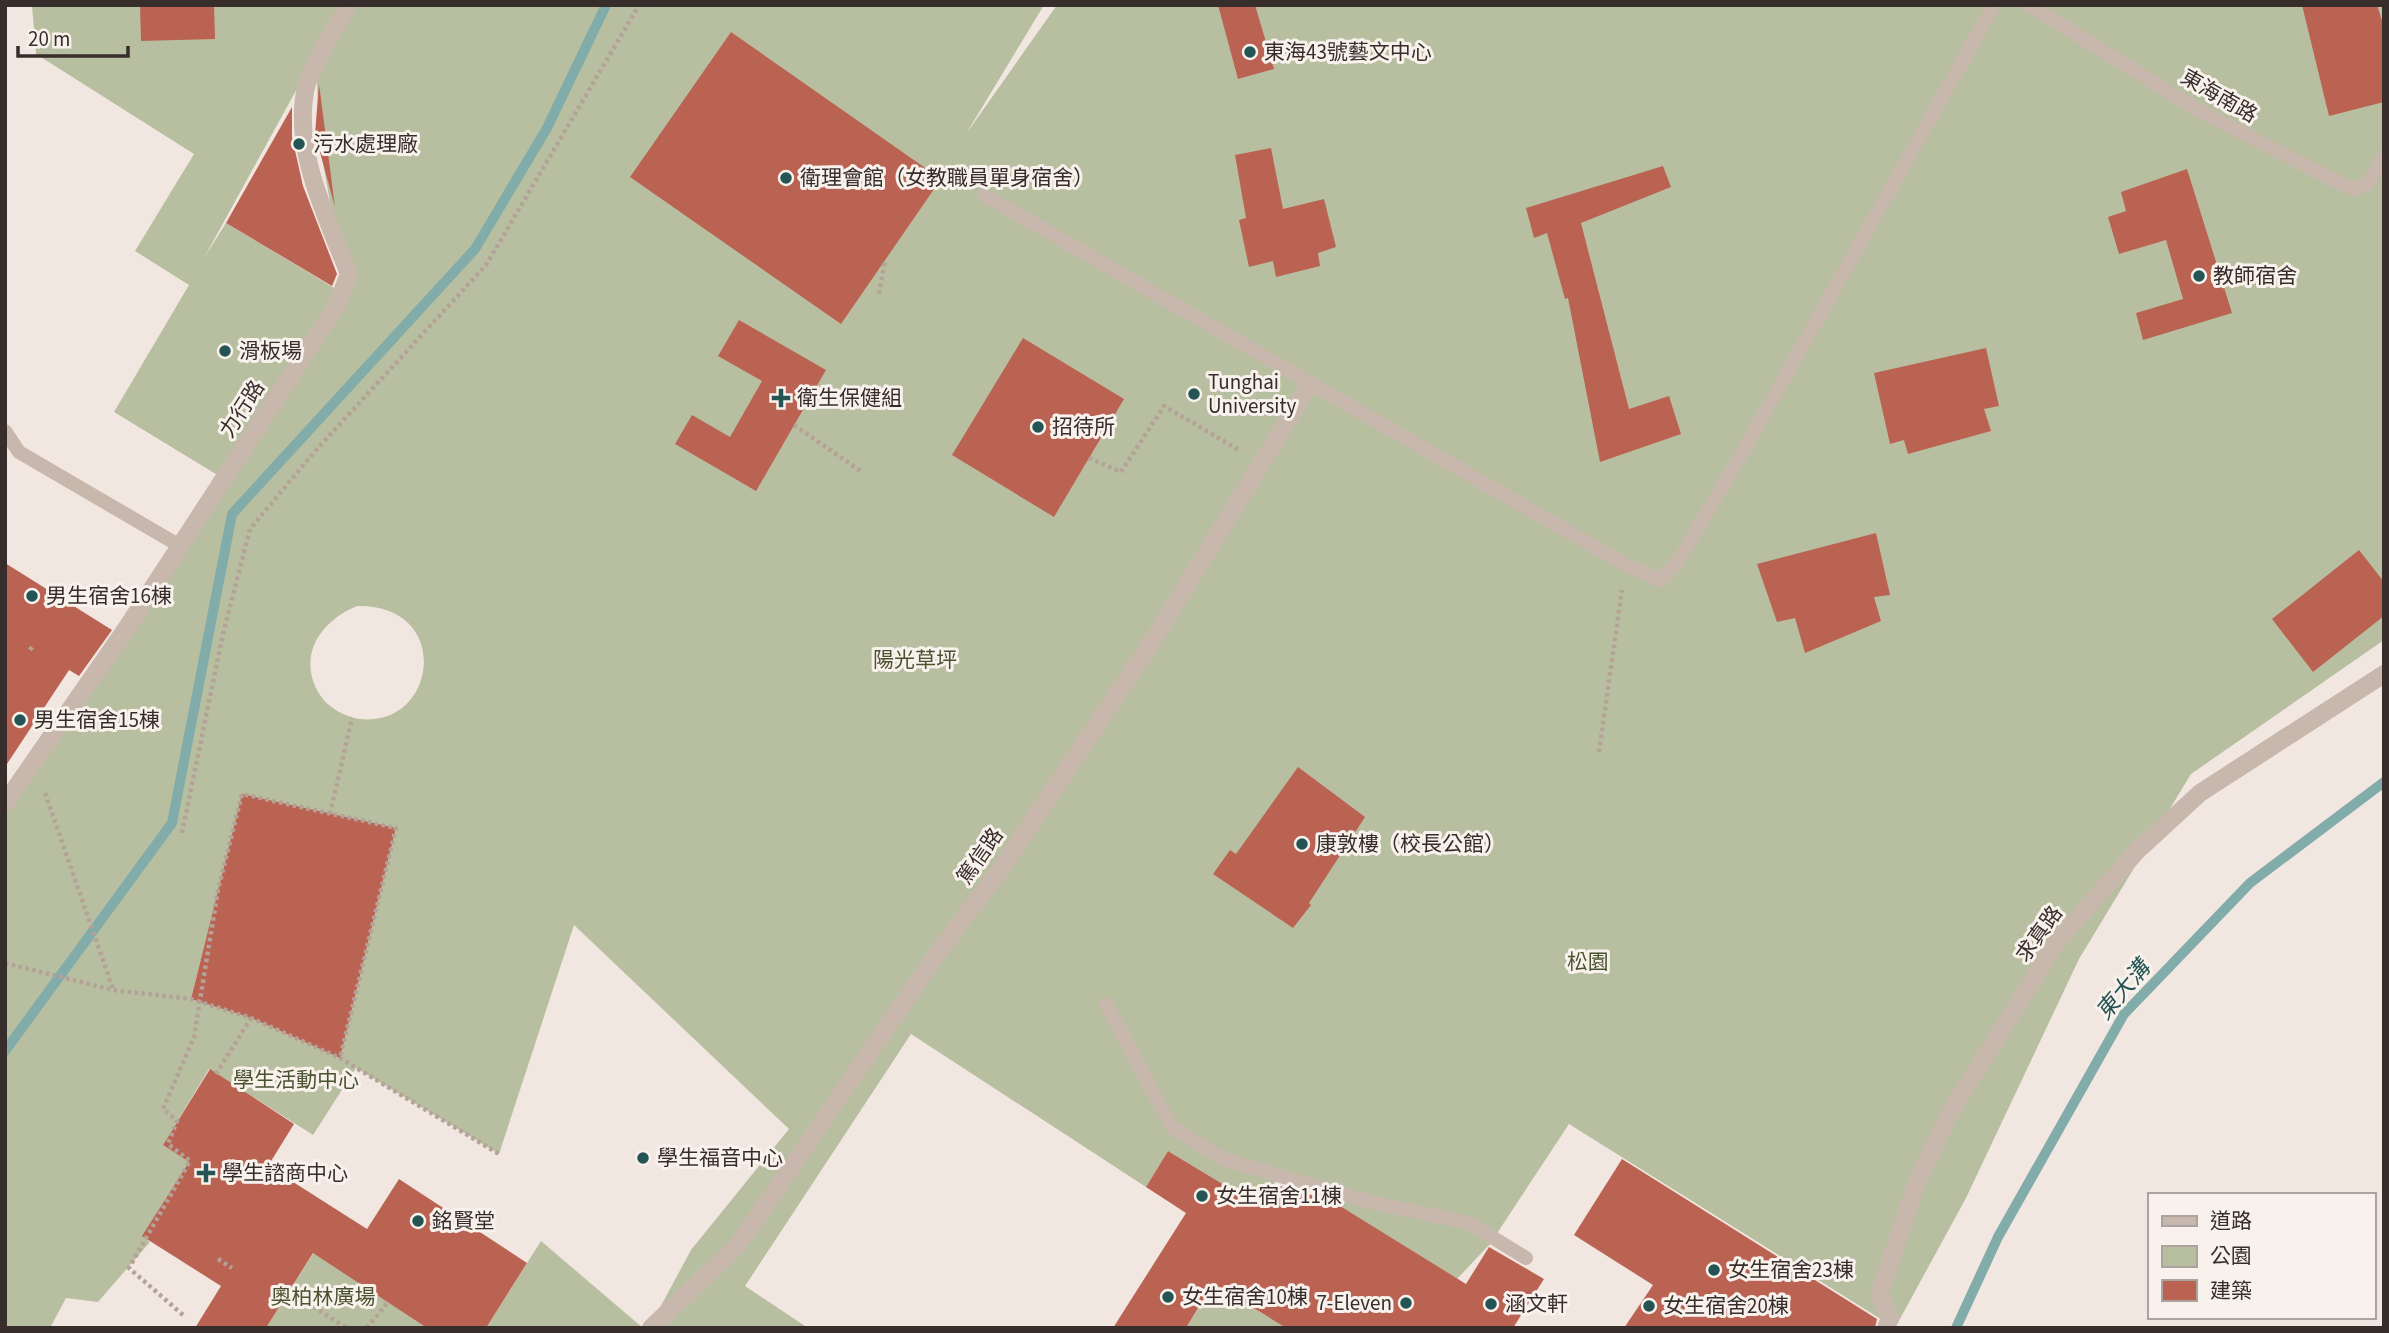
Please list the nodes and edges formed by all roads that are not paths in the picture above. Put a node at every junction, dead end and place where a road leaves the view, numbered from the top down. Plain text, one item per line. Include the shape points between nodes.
1 (348, 5) edge
2 (1994, 5) edge
3 (2029, 5) edge
4 (2384, 157) edge
5 (984, 195) dead end
6 (1310, 384) junction
7 (5, 431) edge
8 (180, 546) junction
9 (2384, 674) edge
10 (5, 803) edge
11 (1106, 1004) dead end
12 (1526, 1258) dead end
13 (651, 1328) edge
14 (1886, 1328) edge

1 - 8 street, 力行路 via 307,85 302,115 314,183 349,274 337,305
2 - 6 lane via 1738,460 1677,564 1660,580 1626,565
3 - 4 lane, 東海南路 via 2196,109 2354,189 2367,184
5 - 6 lane
6 - 13 street, 篤信路 via 1153,640 1000,870 939,951 738,1245
7 - 8 lane via 19,452
8 - 10 street, 力行路
9 - 14 street, 求真路 via 2200,793 2136,852 2058,940 1949,1114 1916,1184 1879,1295 1890,1318
11 - 12 lane via 1172,1127 1222,1160 1370,1202 1469,1223

